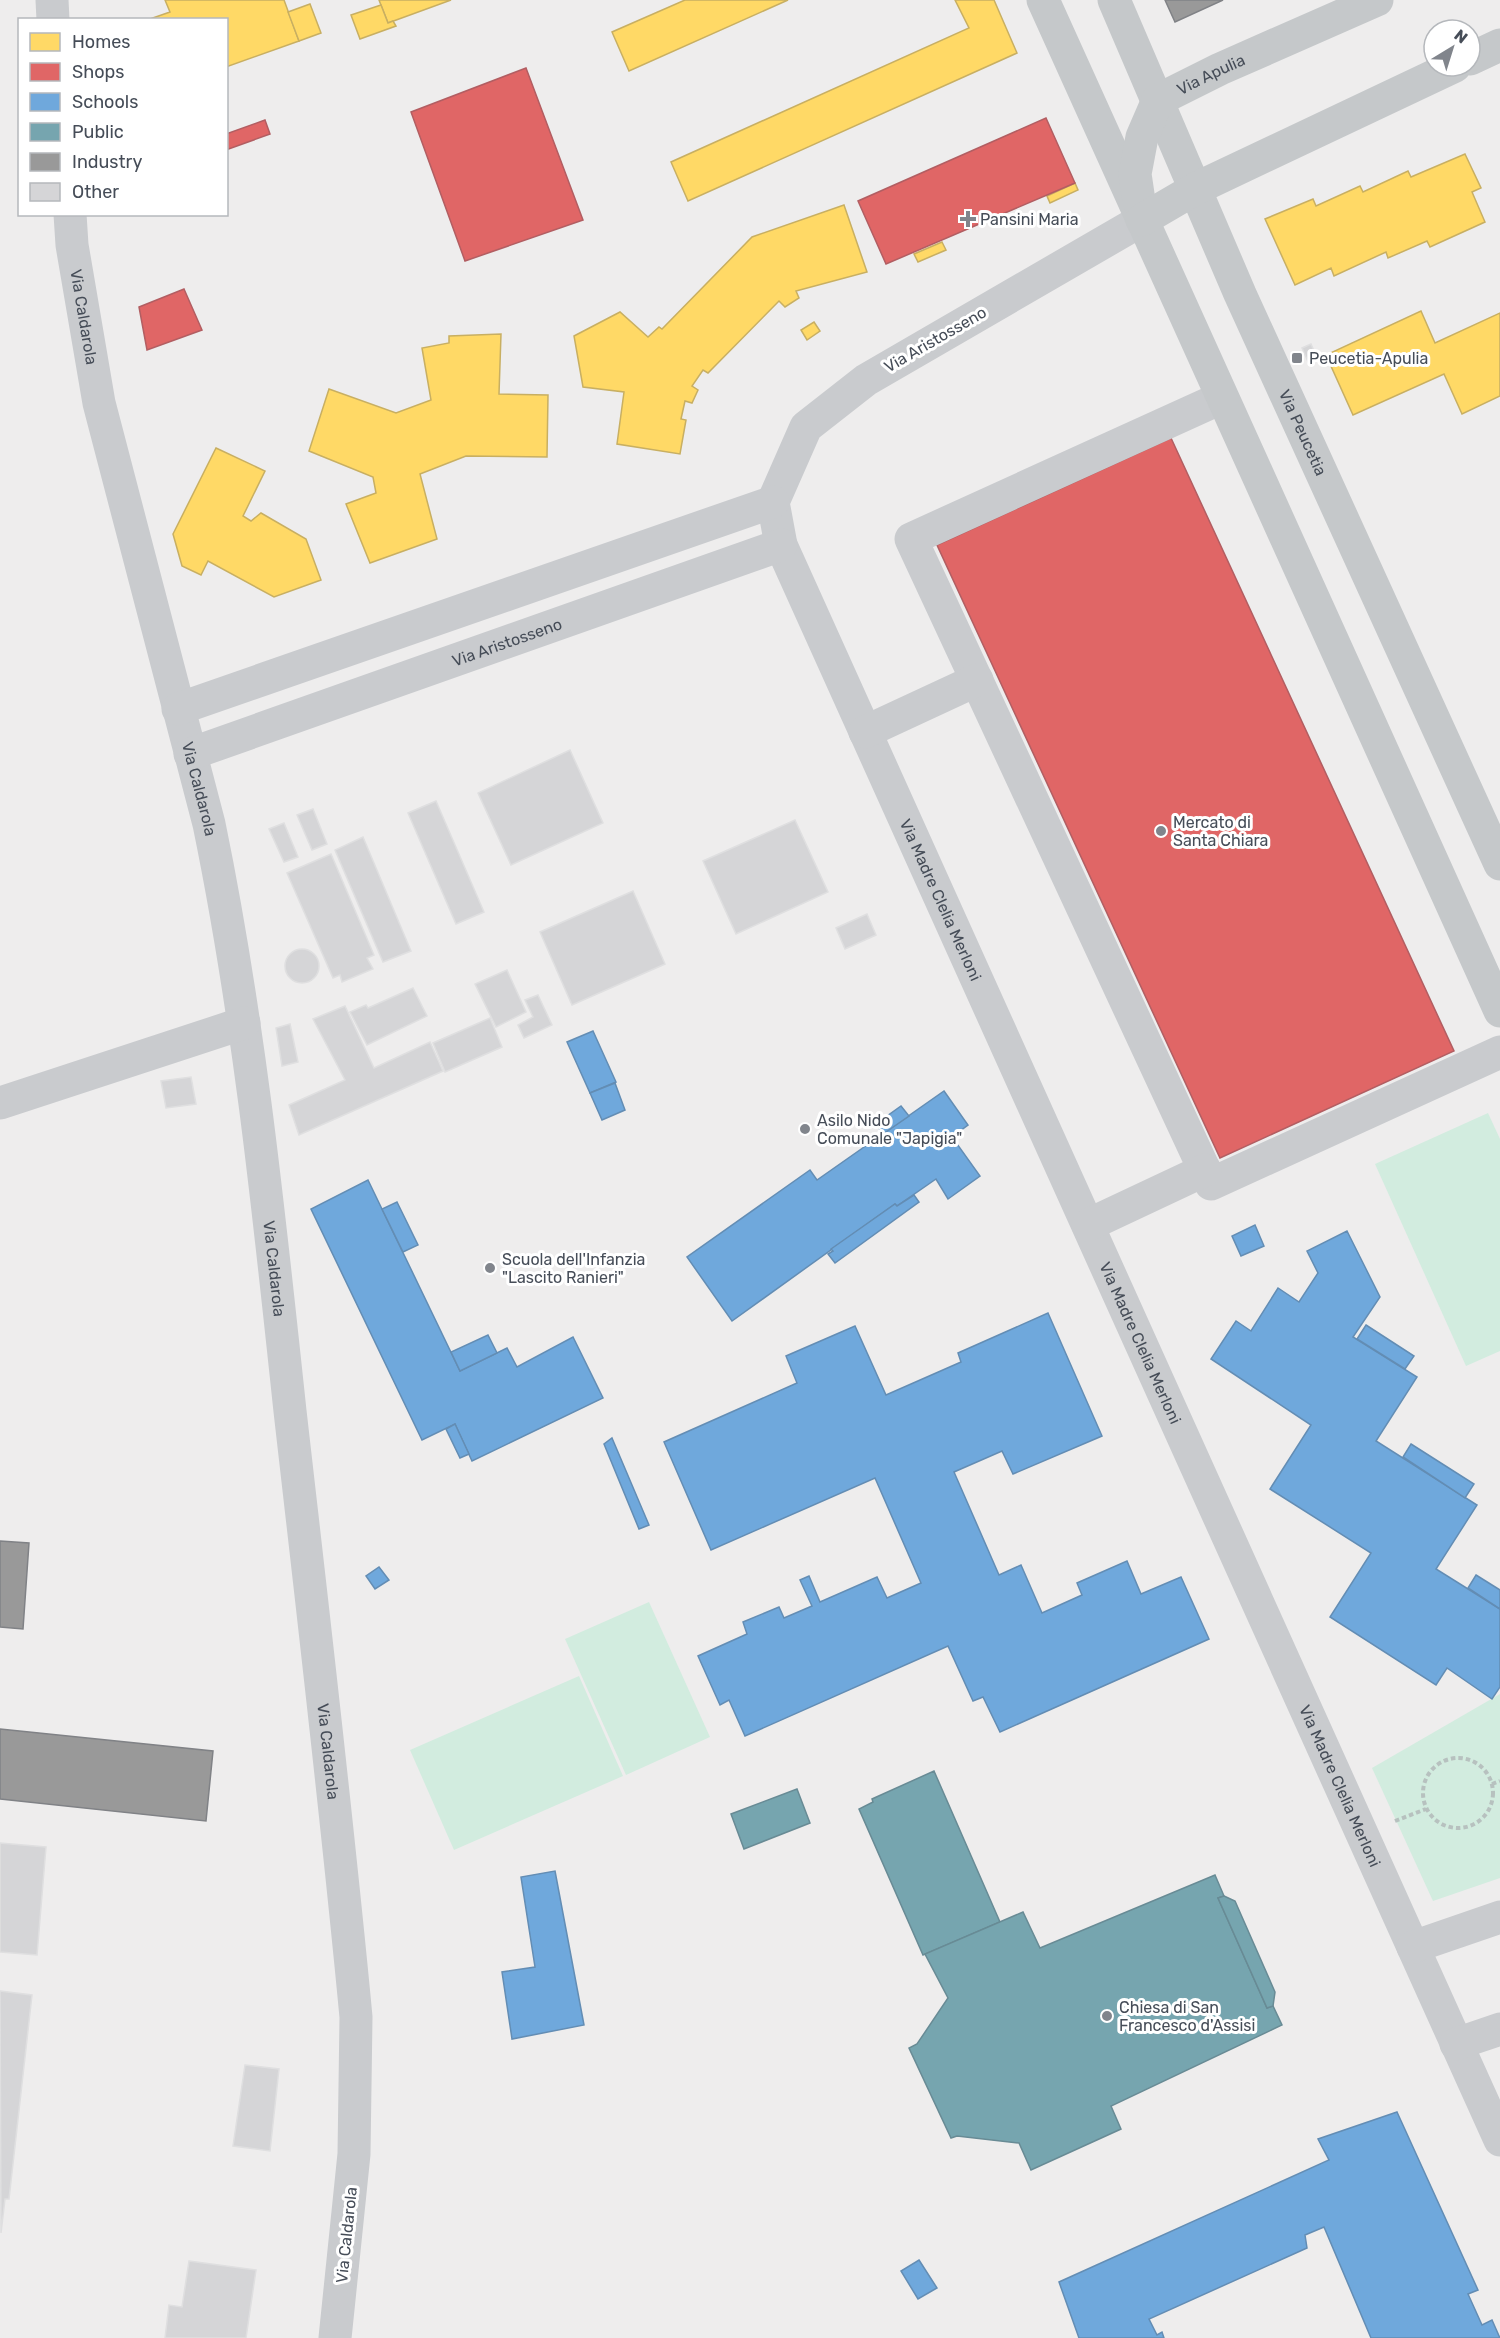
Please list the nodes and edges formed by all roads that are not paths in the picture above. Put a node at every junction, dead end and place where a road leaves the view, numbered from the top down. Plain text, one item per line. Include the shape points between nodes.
1 (52, 0) edge
2 (1043, 0) edge
3 (1114, 0) edge
4 (1377, 0) edge
5 (53, 18) edge
6 (1500, 45) edge
7 (1482, 53) edge
8 (1430, 78) edge
9 (1158, 100) junction
10 (1195, 189) junction
11 (70, 216) edge
12 (1142, 220) junction
13 (1221, 398) junction
14 (772, 502) junction
15 (781, 545) junction
16 (977, 680) junction
17 (178, 709) junction
18 (865, 732) junction
19 (190, 754) junction
20 (1500, 864) edge
21 (1500, 1011) edge
22 (244, 1023) junction
23 (1500, 1052) edge
24 (0, 1103) edge
25 (1205, 1170) junction
26 (1088, 1226) junction
27 (1500, 1917) edge
28 (1413, 1947) junction
29 (1500, 2029) edge
30 (1456, 2044) junction
31 (1500, 2140) edge
32 (335, 2338) edge

1 - 5 street
2 - 12 main road
3 - 9 main road, Via Peucetia
4 - 9 main road, Via Apulia
6 - 7 main road
8 - 10 main road
9 - 10 main road, Via Peucetia
9 - 12 main road, Via Apulia via 1142,137 1135,174
10 - 12 main road
10 - 20 main road, Via Peucetia
11 - 17 street, Via Caldarola via 99,403
12 - 13 main road
12 - 14 street, Via Aristosseno via 866,380 806,427
13 - 16 street via 911,539
13 - 21 main road
14 - 15 street
14 - 17 street
15 - 18 street, Via Madre Clelia Merloni
15 - 19 street, Via Aristosseno
16 - 18 street
16 - 25 street
17 - 19 street, Via Caldarola
18 - 26 street, Via Madre Clelia Merloni
19 - 22 street, Via Caldarola via 220,879
22 - 24 street
22 - 32 street, Via Caldarola via 266,1191 356,2017 354,2154
23 - 25 street via 1211,1184
25 - 26 street
26 - 28 street, Via Madre Clelia Merloni
27 - 28 street
28 - 30 street, Via Madre Clelia Merloni
29 - 30 street
30 - 31 street, Via Madre Clelia Merloni

